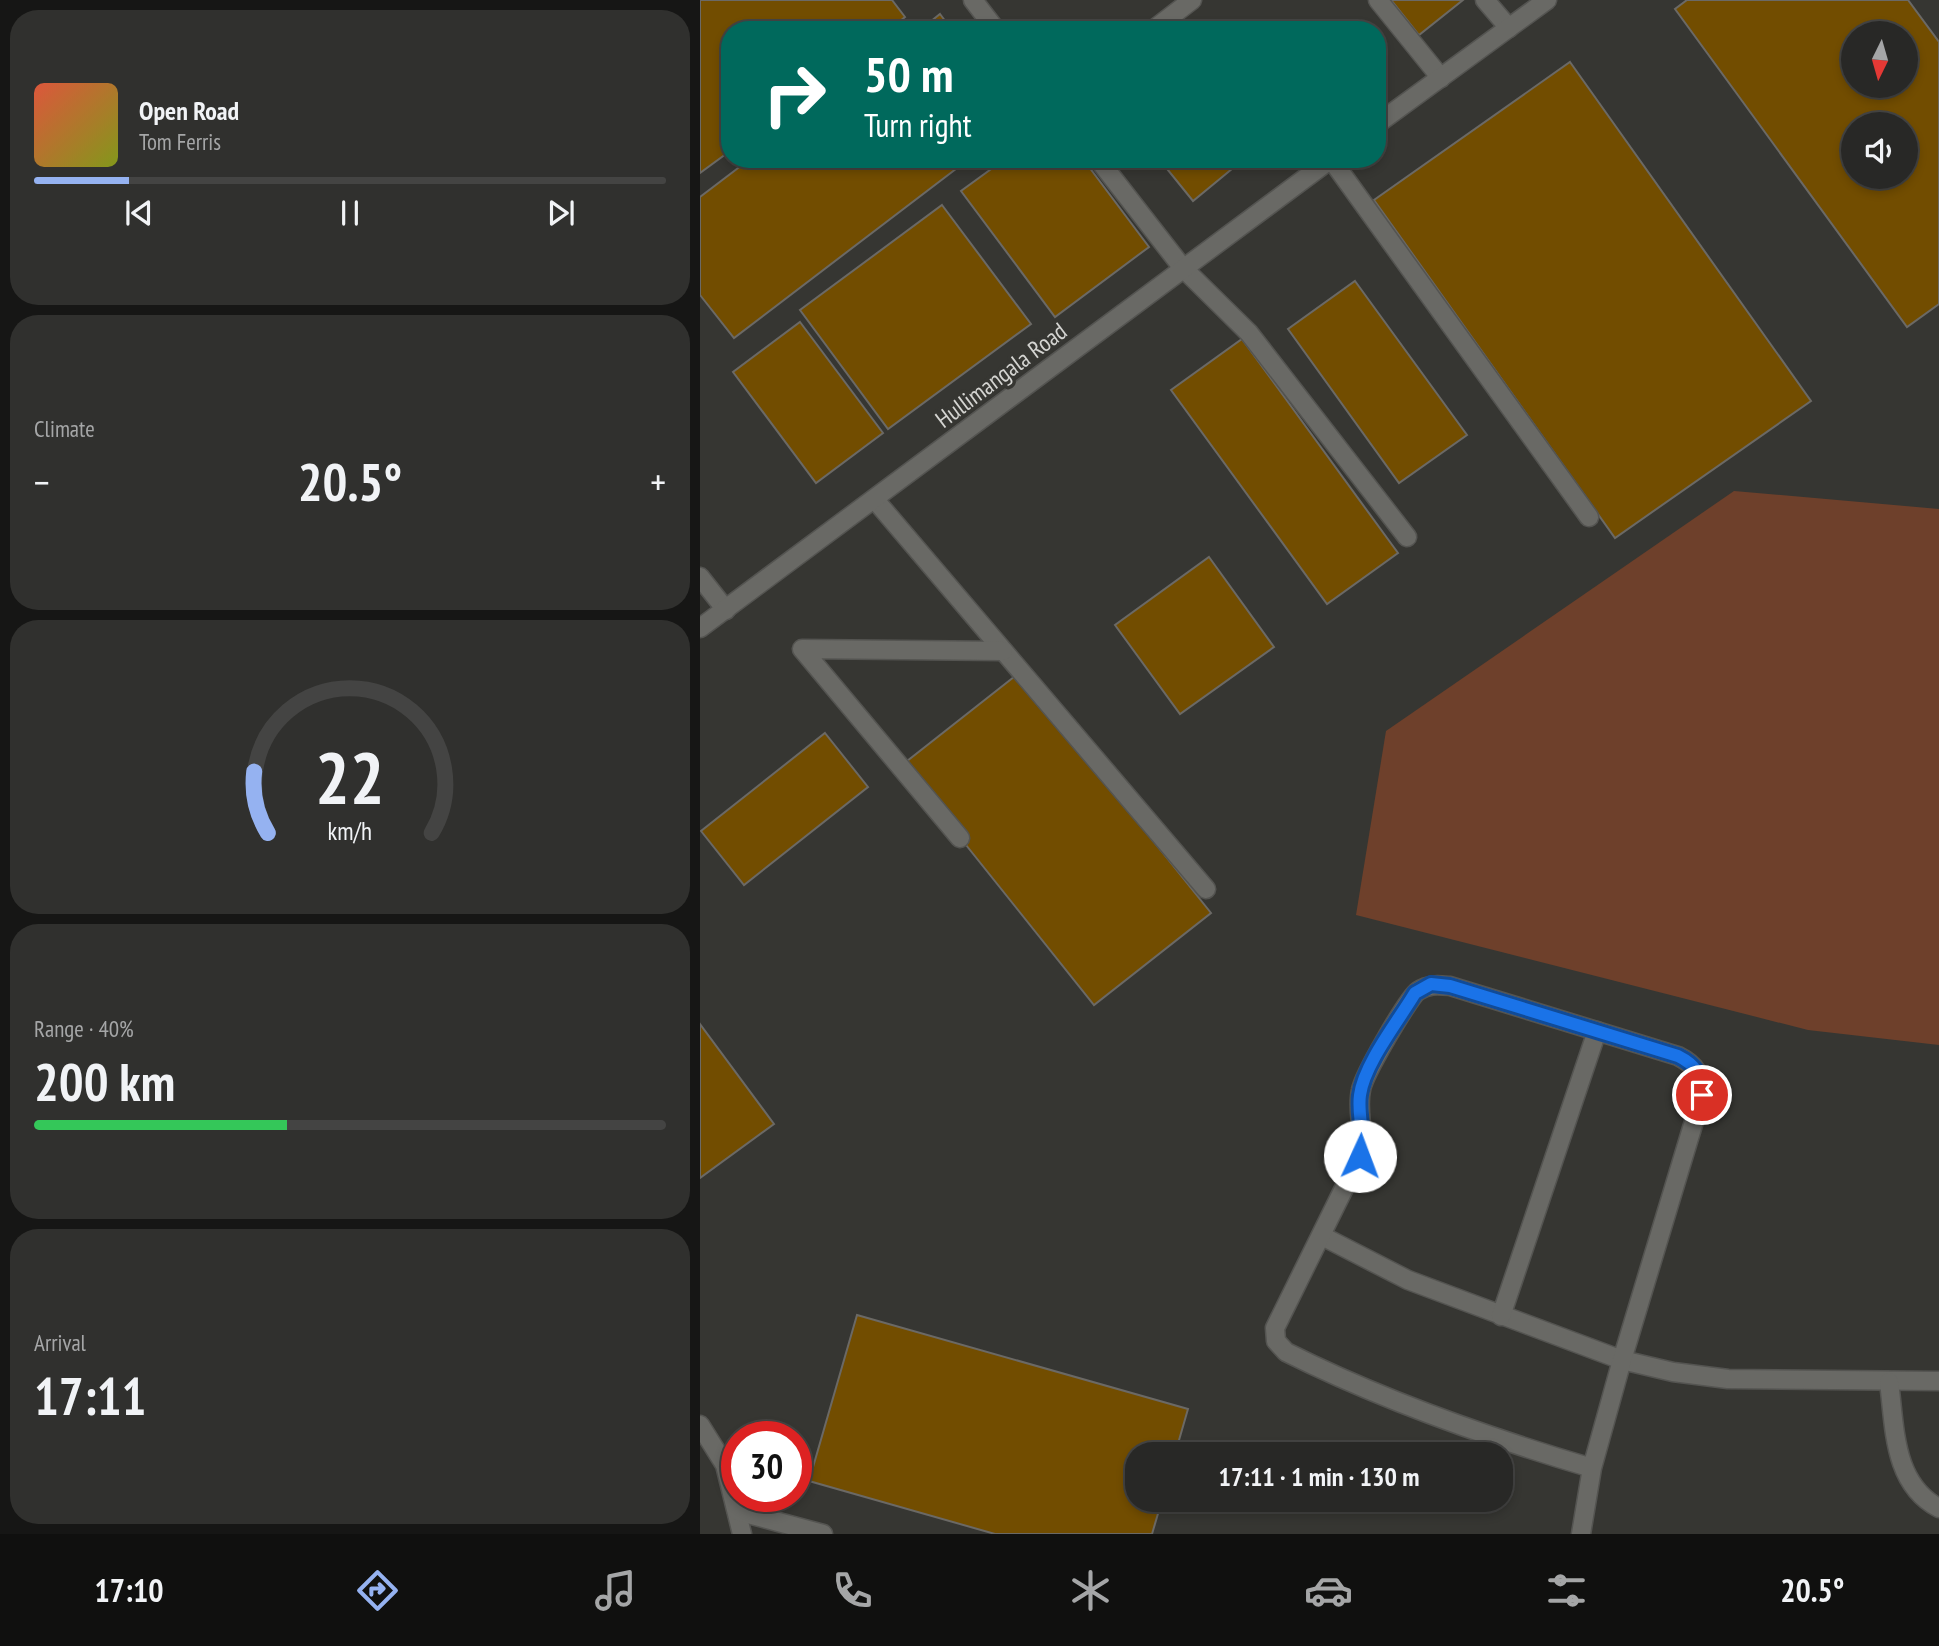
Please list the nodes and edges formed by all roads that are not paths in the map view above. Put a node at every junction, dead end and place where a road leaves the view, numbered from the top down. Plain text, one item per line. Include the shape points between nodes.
1 (972, 0) edge
2 (1192, 0) edge
3 (1378, 0) edge
4 (1485, 0) edge
5 (1547, 0) edge
6 (989, 21) edge
7 (1165, 21) edge
8 (1509, 28) junction
9 (1441, 78) junction
10 (1386, 118) edge
11 (1105, 168) edge
12 (1319, 168) edge
13 (1337, 168) edge
14 (1182, 267) junction
15 (876, 500) junction
16 (1588, 517) dead end
17 (1407, 537) dead end
18 (700, 577) edge
19 (726, 610) junction
20 (700, 628) edge
21 (1003, 651) junction
22 (960, 838) dead end
23 (1206, 889) dead end
24 (1597, 1031) junction
25 (1322, 1236) junction
26 (1502, 1316) junction
27 (1622, 1360) junction
28 (1939, 1381) edge
29 (1889, 1382) junction
30 (700, 1425) edge
31 (721, 1459) edge
32 (1592, 1468) junction
33 (1939, 1508) edge
34 (737, 1512) edge
35 (741, 1512) edge
36 (742, 1534) edge
37 (823, 1534) edge
38 (1581, 1534) edge

1 - 6 street
2 - 7 street
3 - 9 street
4 - 8 street
5 - 8 street
8 - 9 street
9 - 10 street
11 - 14 street
12 - 14 street, Hullimangala Road
13 - 16 street
14 - 15 street, Hullimangala Road
14 - 17 street via 1249,332
15 - 19 street, Hullimangala Road
15 - 21 street
18 - 19 street
19 - 20 street, Hullimangala Road
21 - 22 street via 802,649
21 - 23 street
24 - 25 street via 1450,986 1431,984 1415,993 1362,1083 1363,1147
24 - 26 street
24 - 27 street via 1678,1056 1697,1069 1702,1080 1702,1095
25 - 26 street via 1408,1280
25 - 32 street via 1275,1328 1276,1341 1286,1352 1400,1404
26 - 27 street
27 - 29 street via 1728,1379
27 - 32 street
28 - 29 street
29 - 33 street via 1900,1462 1915,1490
30 - 31 street
32 - 38 street
34 - 36 street
35 - 37 street

